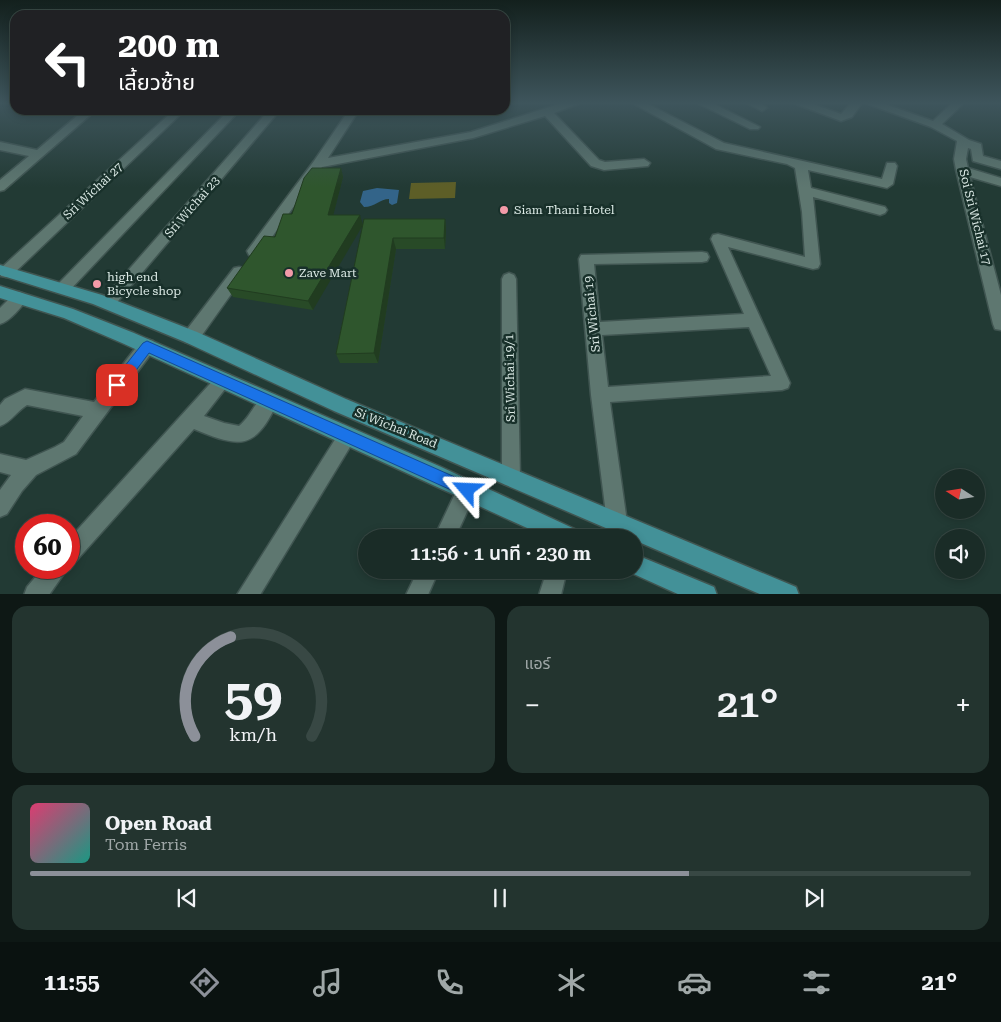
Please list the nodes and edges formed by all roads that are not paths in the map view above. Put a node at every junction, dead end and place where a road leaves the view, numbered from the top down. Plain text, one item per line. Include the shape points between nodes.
1 (67, 131) edge
2 (157, 131) edge
3 (215, 131) edge
4 (257, 131) edge
5 (340, 131) edge
6 (486, 131) edge
7 (568, 131) edge
8 (688, 131) edge
9 (945, 131) edge
10 (963, 141) junction
11 (0, 146) edge
12 (39, 154) junction
13 (644, 163) dead end
14 (318, 164) junction
15 (798, 164) junction
16 (1001, 165) edge
17 (890, 166) dead end
18 (962, 170) junction
19 (1001, 182) edge
20 (0, 187) edge
21 (806, 191) junction
22 (880, 210) dead end
23 (702, 257) dead end
24 (3, 271) edge
25 (509, 279) dead end
26 (62, 288) junction
27 (0, 292) edge
28 (20, 298) junction
29 (108, 303) junction
30 (0, 318) edge
31 (754, 320) junction
32 (1001, 324) edge
33 (593, 329) junction
34 (191, 337) junction
35 (147, 346) junction
36 (224, 380) junction
37 (600, 395) junction
38 (269, 400) junction
39 (340, 405) junction
40 (97, 412) junction
41 (0, 418) edge
42 (191, 419) junction
43 (326, 426) junction
44 (347, 436) junction
45 (444, 448) junction
46 (0, 464) edge
47 (28, 470) junction
48 (432, 473) junction
49 (511, 477) junction
50 (467, 490) junction
51 (0, 507) edge
52 (617, 522) junction
53 (448, 529) edge
54 (552, 529) edge
55 (80, 542) edge
56 (643, 568) edge
57 (47, 579) edge
58 (424, 579) edge
59 (554, 579) edge
60 (695, 592) edge
61 (35, 594) edge
62 (248, 594) edge
63 (417, 594) edge
64 (550, 594) edge
65 (788, 594) edge

1 - 12 street
2 - 24 street, Sri Wichai 27
3 - 26 street
4 - 29 street, Sri Wichai 23
5 - 14 street
6 - 14 street
7 - 13 street via 595,163 604,166
8 - 15 street via 720,146
9 - 10 street
10 - 16 street via 977,147 977,158
10 - 18 street, Soi Sri Wichai 17
11 - 12 street
12 - 20 street
14 - 34 street
15 - 17 street via 887,184
15 - 21 street via 803,168
18 - 19 street
18 - 32 street, Soi Sri Wichai 17
21 - 22 street
21 - 31 street via 812,264 718,239
23 - 33 street, Sri Wichai 19 via 586,259
24 - 26 main road, Si Wichai Road
25 - 49 street, Sri Wichai 19/1
26 - 29 main road, Si Wichai Road
27 - 28 main road, Si Wichai Road
28 - 30 street
28 - 35 main road, Si Wichai Road via 68,313
29 - 34 main road, Si Wichai Road
31 - 33 street
31 - 37 street via 782,384
33 - 37 street, Sri Wichai 19
34 - 39 main road, Si Wichai Road
35 - 36 main road, Si Wichai Road
35 - 40 street
36 - 38 main road, Si Wichai Road
36 - 42 street
37 - 52 street, Sri Wichai 19
38 - 42 street via 241,434 232,434
38 - 43 main road, Si Wichai Road
39 - 43 main road via 346,415 343,420 339,425
39 - 45 main road, Si Wichai Road
40 - 41 street via 25,397
40 - 47 street via 64,454 41,461
42 - 55 street
43 - 44 main road, Si Wichai Road
44 - 48 main road, Si Wichai Road
44 - 62 street
45 - 48 main road via 435,448 426,459
45 - 49 main road, Si Wichai Road
46 - 47 street
47 - 51 street
48 - 50 main road, Si Wichai Road
49 - 52 main road, Si Wichai Road
50 - 53 street
50 - 54 main road, Si Wichai Road
52 - 65 main road, Si Wichai Road
56 - 60 main road
57 - 61 street
58 - 63 street
59 - 64 street

